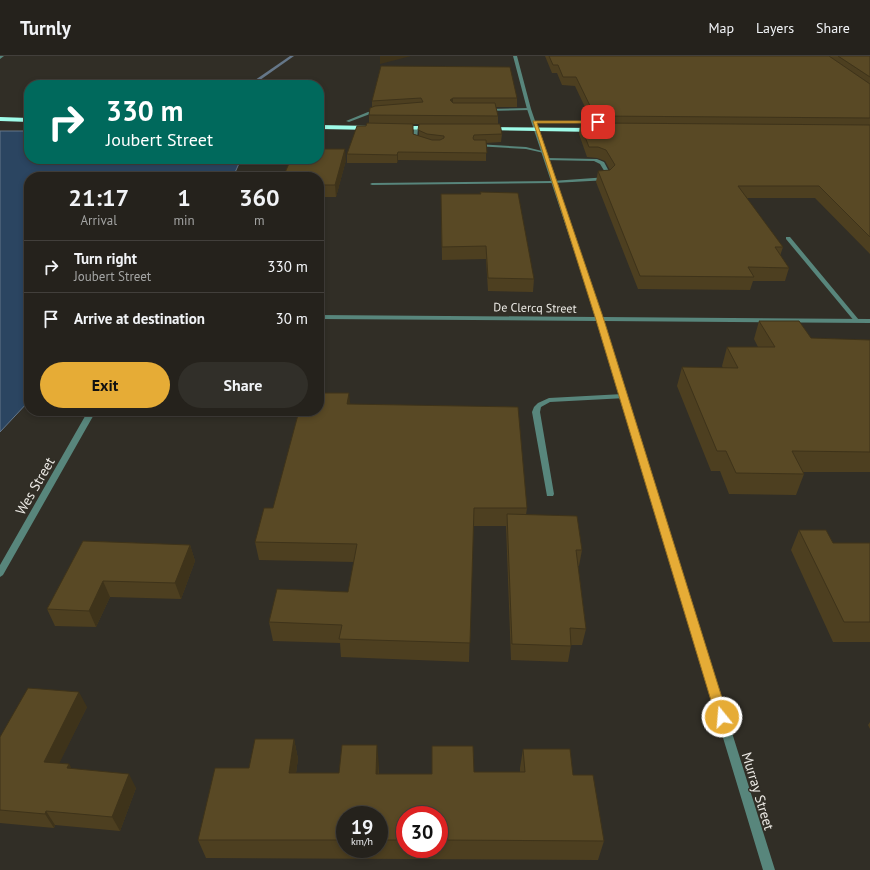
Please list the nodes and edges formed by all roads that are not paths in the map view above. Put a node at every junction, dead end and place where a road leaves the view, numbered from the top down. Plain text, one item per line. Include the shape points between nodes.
1 (515, 56) edge
2 (529, 109) junction
3 (484, 110) edge
4 (386, 111) edge
5 (0, 119) edge
6 (24, 120) edge
7 (324, 121) edge
8 (348, 121) junction
9 (371, 121) edge
10 (535, 123) junction
11 (7, 126) dead end
12 (24, 126) edge
13 (324, 127) edge
14 (379, 128) edge
15 (394, 128) edge
16 (416, 128) junction
17 (438, 128) edge
18 (476, 129) edge
19 (600, 130) edge
20 (427, 144) edge
21 (475, 145) edge
22 (545, 155) junction
23 (554, 182) junction
24 (372, 184) dead end
25 (788, 238) dead end
26 (324, 317) edge
27 (600, 320) junction
28 (857, 321) junction
29 (870, 321) edge
30 (623, 396) junction
31 (89, 416) edge
32 (550, 494) dead end
33 (0, 573) edge
34 (769, 870) edge

1 - 2 street, Murray Street
2 - 3 street
2 - 10 street, Murray Street
4 - 8 street via 369,113
5 - 6 highway
7 - 8 highway
8 - 9 highway
10 - 18 highway
10 - 19 highway
10 - 22 street, Murray Street
11 - 12 highway
13 - 14 highway
15 - 16 highway
16 - 17 highway
16 - 20 street via 415,140
21 - 22 street via 526,148
22 - 23 street, Murray Street
22 - 23 street via 595,160 602,163 610,177 599,180
23 - 24 street
23 - 27 street, Murray Street
25 - 28 street
26 - 27 street, De Clercq Street
27 - 28 street, De Clercq Street
27 - 30 street, Murray Street
28 - 29 street, De Clercq Street
30 - 32 street via 549,400 537,407
30 - 34 street, Murray Street
31 - 33 street, Wes Street

